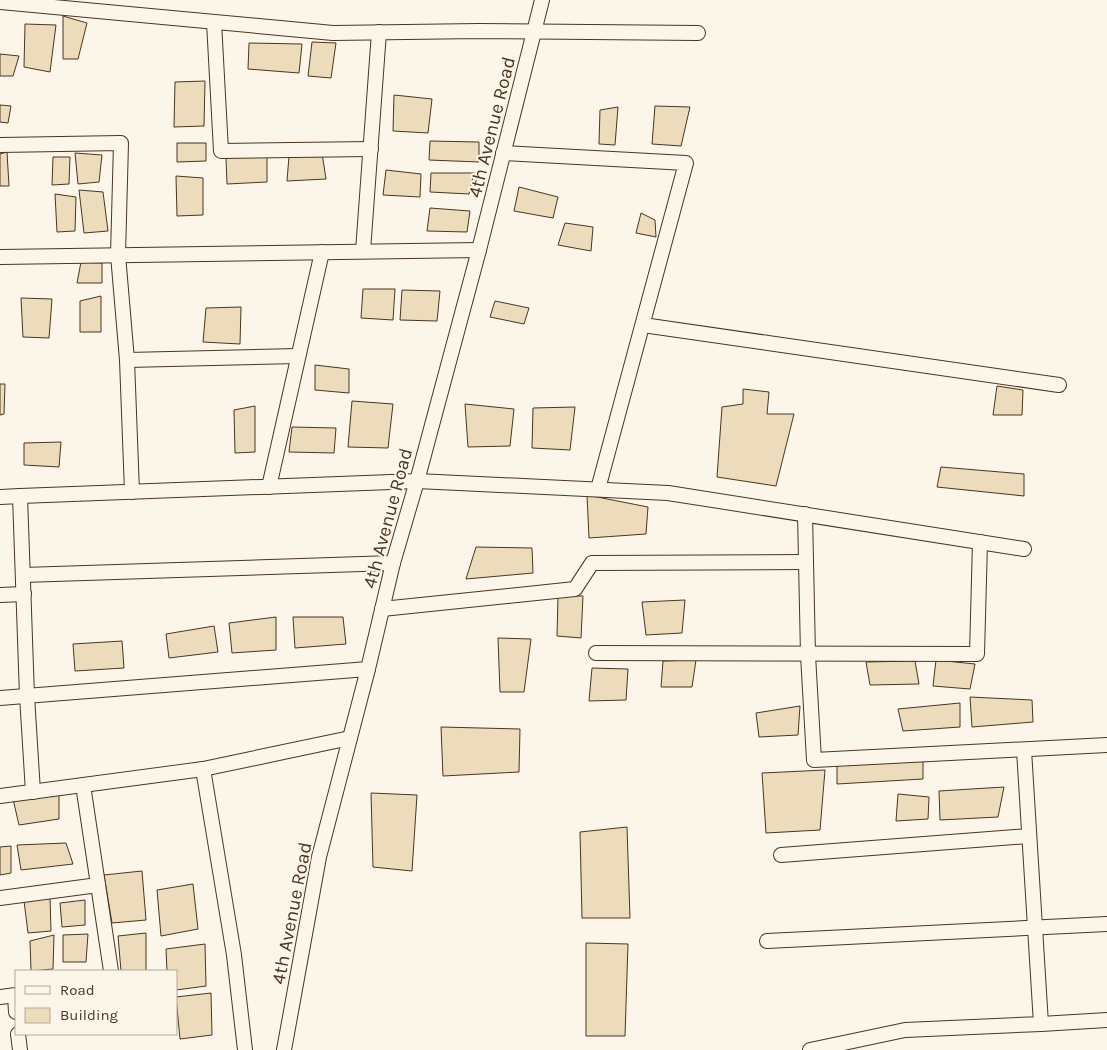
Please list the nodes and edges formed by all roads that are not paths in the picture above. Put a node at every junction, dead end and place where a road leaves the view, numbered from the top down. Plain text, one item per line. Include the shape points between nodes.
1 (542, 0) edge
2 (0, 2) edge
3 (214, 22) junction
4 (379, 32) junction
5 (534, 32) junction
6 (698, 33) dead end
7 (0, 146) edge
8 (371, 149) junction
9 (504, 153) junction
10 (479, 250) junction
11 (322, 252) junction
12 (363, 252) junction
13 (118, 255) junction
14 (0, 257) edge
15 (643, 325) junction
16 (298, 356) junction
17 (128, 360) junction
18 (1059, 385) dead end
19 (417, 481) junction
20 (269, 487) junction
21 (598, 489) junction
22 (132, 492) junction
23 (20, 496) junction
24 (0, 497) edge
25 (804, 514) junction
26 (980, 542) junction
27 (1024, 549) dead end
28 (806, 562) junction
29 (393, 563) junction
30 (23, 575) junction
31 (0, 594) edge
32 (24, 594) junction
33 (382, 609) junction
34 (596, 653) dead end
35 (808, 655) junction
36 (368, 669) junction
37 (27, 696) junction
38 (0, 698) edge
39 (350, 738) junction
40 (1107, 745) edge
41 (1024, 750) junction
42 (203, 769) junction
43 (83, 785) junction
44 (32, 792) junction
45 (0, 796) edge
46 (1029, 836) junction
47 (781, 855) dead end
48 (98, 885) junction
49 (0, 898) edge
50 (1107, 924) edge
51 (1035, 928) junction
52 (767, 941) dead end
53 (111, 970) edge
54 (15, 995) edge
55 (0, 998) edge
56 (1107, 1020) edge
57 (1041, 1024) junction
58 (18, 1035) edge
59 (20, 1050) edge
60 (246, 1050) edge
61 (284, 1050) edge
62 (810, 1050) edge

1 - 5 street, 4th Avenue Road
2 - 3 street
3 - 4 street via 333,33
3 - 8 street via 221,151
4 - 5 street
4 - 8 street
5 - 6 street
5 - 9 street, 4th Avenue Road
7 - 13 street via 121,143
8 - 12 street
9 - 10 street, 4th Avenue Road
9 - 15 street via 686,163
10 - 12 street
10 - 19 street, 4th Avenue Road
11 - 12 street
11 - 13 street
11 - 16 street
13 - 14 street
13 - 17 street
15 - 18 street
15 - 21 street
16 - 17 street
16 - 20 street
17 - 22 street
19 - 20 street
19 - 21 street
19 - 29 street, 4th Avenue Road
20 - 22 street
21 - 25 street via 668,493
22 - 23 street
23 - 24 street
23 - 30 street
25 - 26 street
25 - 28 street
26 - 27 street
26 - 35 street via 977,654
28 - 33 street via 592,563 575,589
28 - 35 street
29 - 30 street
29 - 33 street, 4th Avenue Road
30 - 32 street
31 - 32 street
32 - 37 street
33 - 36 street, 4th Avenue Road
34 - 35 street
35 - 41 street via 814,760
36 - 37 street
36 - 39 street, 4th Avenue Road
37 - 38 street
37 - 44 street
39 - 42 street
39 - 61 street, 4th Avenue Road via 319,857
40 - 41 street
41 - 46 street
42 - 43 street
42 - 60 street via 234,955
43 - 44 street
43 - 48 street
44 - 45 street
46 - 47 street
46 - 51 street
48 - 49 street
48 - 53 street
50 - 51 street
51 - 52 street
51 - 57 street
54 - 55 street
56 - 57 street
57 - 62 street via 904,1030
58 - 59 street

